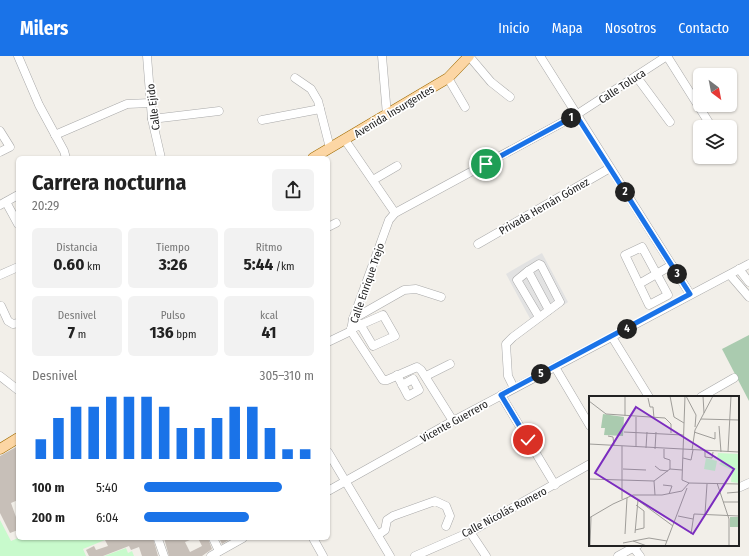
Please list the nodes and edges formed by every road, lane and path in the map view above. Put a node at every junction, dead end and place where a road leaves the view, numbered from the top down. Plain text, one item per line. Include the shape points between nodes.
1 (18, 56) edge
2 (148, 56) edge
3 (382, 56) edge
4 (469, 56) edge
5 (540, 56) edge
6 (667, 56) edge
7 (636, 76) junction
8 (295, 78) dead end
9 (448, 78) junction
10 (510, 97) dead end
11 (150, 103) junction
12 (464, 107) dead end
13 (320, 109) junction
14 (219, 111) dead end
15 (387, 115) junction
16 (576, 115) junction
17 (152, 119) junction
18 (262, 120) dead end
19 (707, 120) edge
20 (670, 122) dead end
21 (0, 131) edge
22 (55, 135) junction
23 (345, 140) junction
24 (330, 148) junction
25 (0, 152) edge
26 (65, 156) edge
27 (161, 156) edge
28 (316, 156) edge
29 (397, 166) dead end
30 (610, 168) junction
31 (372, 180) junction
32 (16, 196) edge
33 (3, 204) edge
34 (395, 214) junction
35 (16, 221) edge
36 (336, 223) dead end
37 (330, 226) edge
38 (478, 244) dead end
39 (749, 264) edge
40 (672, 265) junction
41 (16, 268) edge
42 (739, 269) junction
43 (528, 271) junction
44 (657, 274) junction
45 (730, 275) junction
46 (0, 276) edge
47 (749, 282) edge
48 (639, 284) junction
49 (690, 294) junction
50 (441, 297) dead end
51 (749, 297) edge
52 (1, 306) edge
53 (550, 310) junction
54 (539, 317) junction
55 (353, 319) junction
56 (15, 323) edge
57 (360, 324) dead end
58 (351, 330) junction
59 (612, 337) junction
60 (330, 341) edge
61 (450, 364) dead end
62 (555, 367) junction
63 (396, 375) junction
64 (0, 376) edge
65 (426, 376) junction
66 (734, 378) dead end
67 (402, 385) dead end
68 (16, 388) edge
69 (514, 388) junction
70 (501, 395) junction
71 (648, 396) edge
72 (703, 396) edge
73 (453, 421) junction
74 (589, 424) edge
75 (16, 439) edge
76 (0, 449) edge
77 (330, 455) edge
78 (589, 465) edge
79 (345, 480) junction
80 (749, 483) edge
81 (555, 485) junction
82 (739, 488) edge
83 (330, 490) edge
84 (446, 526) dead end
85 (470, 532) junction
86 (378, 534) junction
87 (158, 540) edge
88 (214, 540) edge
89 (239, 540) edge
90 (314, 540) edge
91 (636, 546) edge
92 (220, 551) junction
93 (164, 556) edge
94 (211, 556) edge
95 (323, 556) edge
96 (390, 556) edge
97 (416, 556) edge
98 (486, 556) edge
99 (618, 556) edge
100 (640, 556) edge

1 - 22 street
2 - 11 street, Calle Ejido
3 - 15 street
4 - 9 main road, Avenida Insurgentes
4 - 10 street via 491,82
5 - 16 street
6 - 7 street, Calle Toluca
6 - 19 street
7 - 16 street, Calle Toluca
7 - 20 street
8 - 13 street via 311,89
9 - 12 street
9 - 15 main road, Avenida Insurgentes
11 - 17 street, Calle Ejido
11 - 22 street via 127,104
13 - 18 street
13 - 24 street
14 - 17 street
15 - 23 main road, Avenida Insurgentes
16 - 30 street
16 - 34 street
17 - 27 street, Calle Ejido
21 - 25 street via 10,147
22 - 26 street
23 - 24 main road, Avenida Insurgentes
23 - 31 street
24 - 28 main road, Avenida Insurgentes
29 - 31 street
30 - 38 street, Privada Hernán Gómez
30 - 40 street
31 - 34 street
32 - 33 street
33 - 35 street
34 - 55 street, Calle Enrique Trejo via 389,220
36 - 37 street
39 - 42 street, Vicente Guerrero
40 - 44 street
40 - 49 street
41 - 46 street
42 - 45 street, Vicente Guerrero
42 - 47 street
43 - 53 street
43 - 53 street via 541,265 560,300
43 - 54 street via 517,280
44 - 48 street
44 - 48 street via 668,295 650,305
44 - 48 street via 642,247 625,255
45 - 49 street, Vicente Guerrero
45 - 51 street
49 - 59 street, Vicente Guerrero
50 - 55 street via 416,289 404,290
52 - 56 street via 8,321
53 - 54 street
54 - 69 street via 506,344 508,376
55 - 58 street, Calle Enrique Trejo
57 - 58 street
58 - 60 street, Calle Enrique Trejo
58 - 63 street via 380,378 387,380
59 - 62 street, Vicente Guerrero
59 - 71 street
61 - 65 street
62 - 69 street, Vicente Guerrero
62 - 74 street
63 - 65 street via 418,367
63 - 67 street
64 - 68 street
65 - 73 street
66 - 72 street
69 - 70 street, Vicente Guerrero
70 - 73 street, Vicente Guerrero
70 - 81 street
73 - 79 street, Vicente Guerrero
75 - 76 main road
77 - 79 street
78 - 81 street, Calle Nicolás Romero
79 - 83 street, Vicente Guerrero
79 - 86 street
80 - 82 street
81 - 85 street, Calle Nicolás Romero
84 - 86 street via 450,516 446,506 435,501 393,516 387,520 385,530
85 - 97 street, Calle Nicolás Romero
85 - 98 street
86 - 96 street
87 - 93 street
88 - 92 street
89 - 92 street
90 - 95 street
91 - 99 street
91 - 100 street
92 - 94 street

